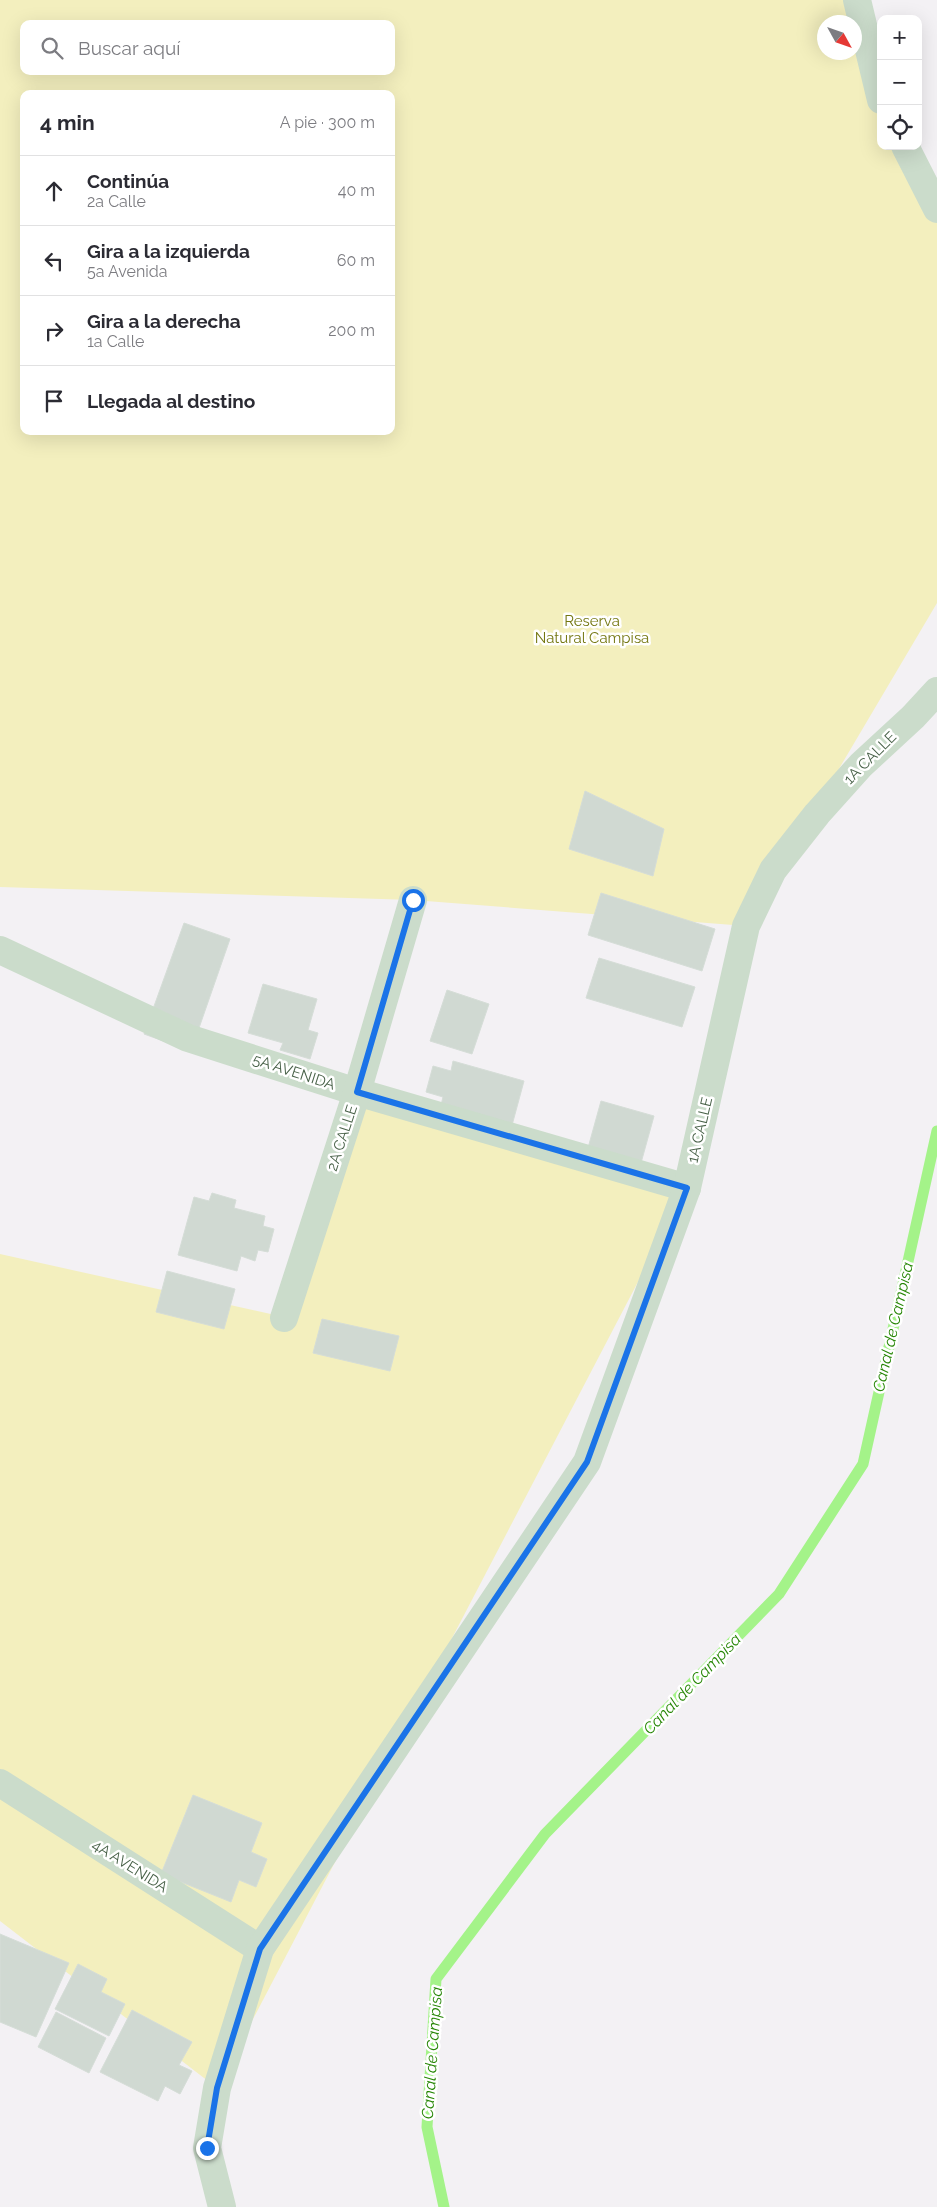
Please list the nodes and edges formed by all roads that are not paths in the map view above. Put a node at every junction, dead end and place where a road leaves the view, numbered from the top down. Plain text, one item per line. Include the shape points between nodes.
1 (857, 0) edge
2 (877, 83) edge
3 (907, 150) edge
4 (937, 209) edge
5 (937, 691) edge
6 (413, 900) dead end
7 (0, 950) edge
8 (357, 1092) junction
9 (687, 1188) junction
10 (284, 1318) dead end
11 (0, 1783) edge
12 (260, 1949) junction
13 (222, 2207) edge

1 - 2 street
3 - 4 street
5 - 9 street, 1A CALLE via 861,765 773,870 746,926
6 - 8 street, 2A CALLE
7 - 8 street, 5A AVENIDA via 188,1038
8 - 9 street, 5A AVENIDA
8 - 10 street, 2A CALLE
9 - 12 street, 1A CALLE via 587,1462
11 - 12 street, 4A AVENIDA
12 - 13 street, 1A CALLE via 217,2088 207,2148

